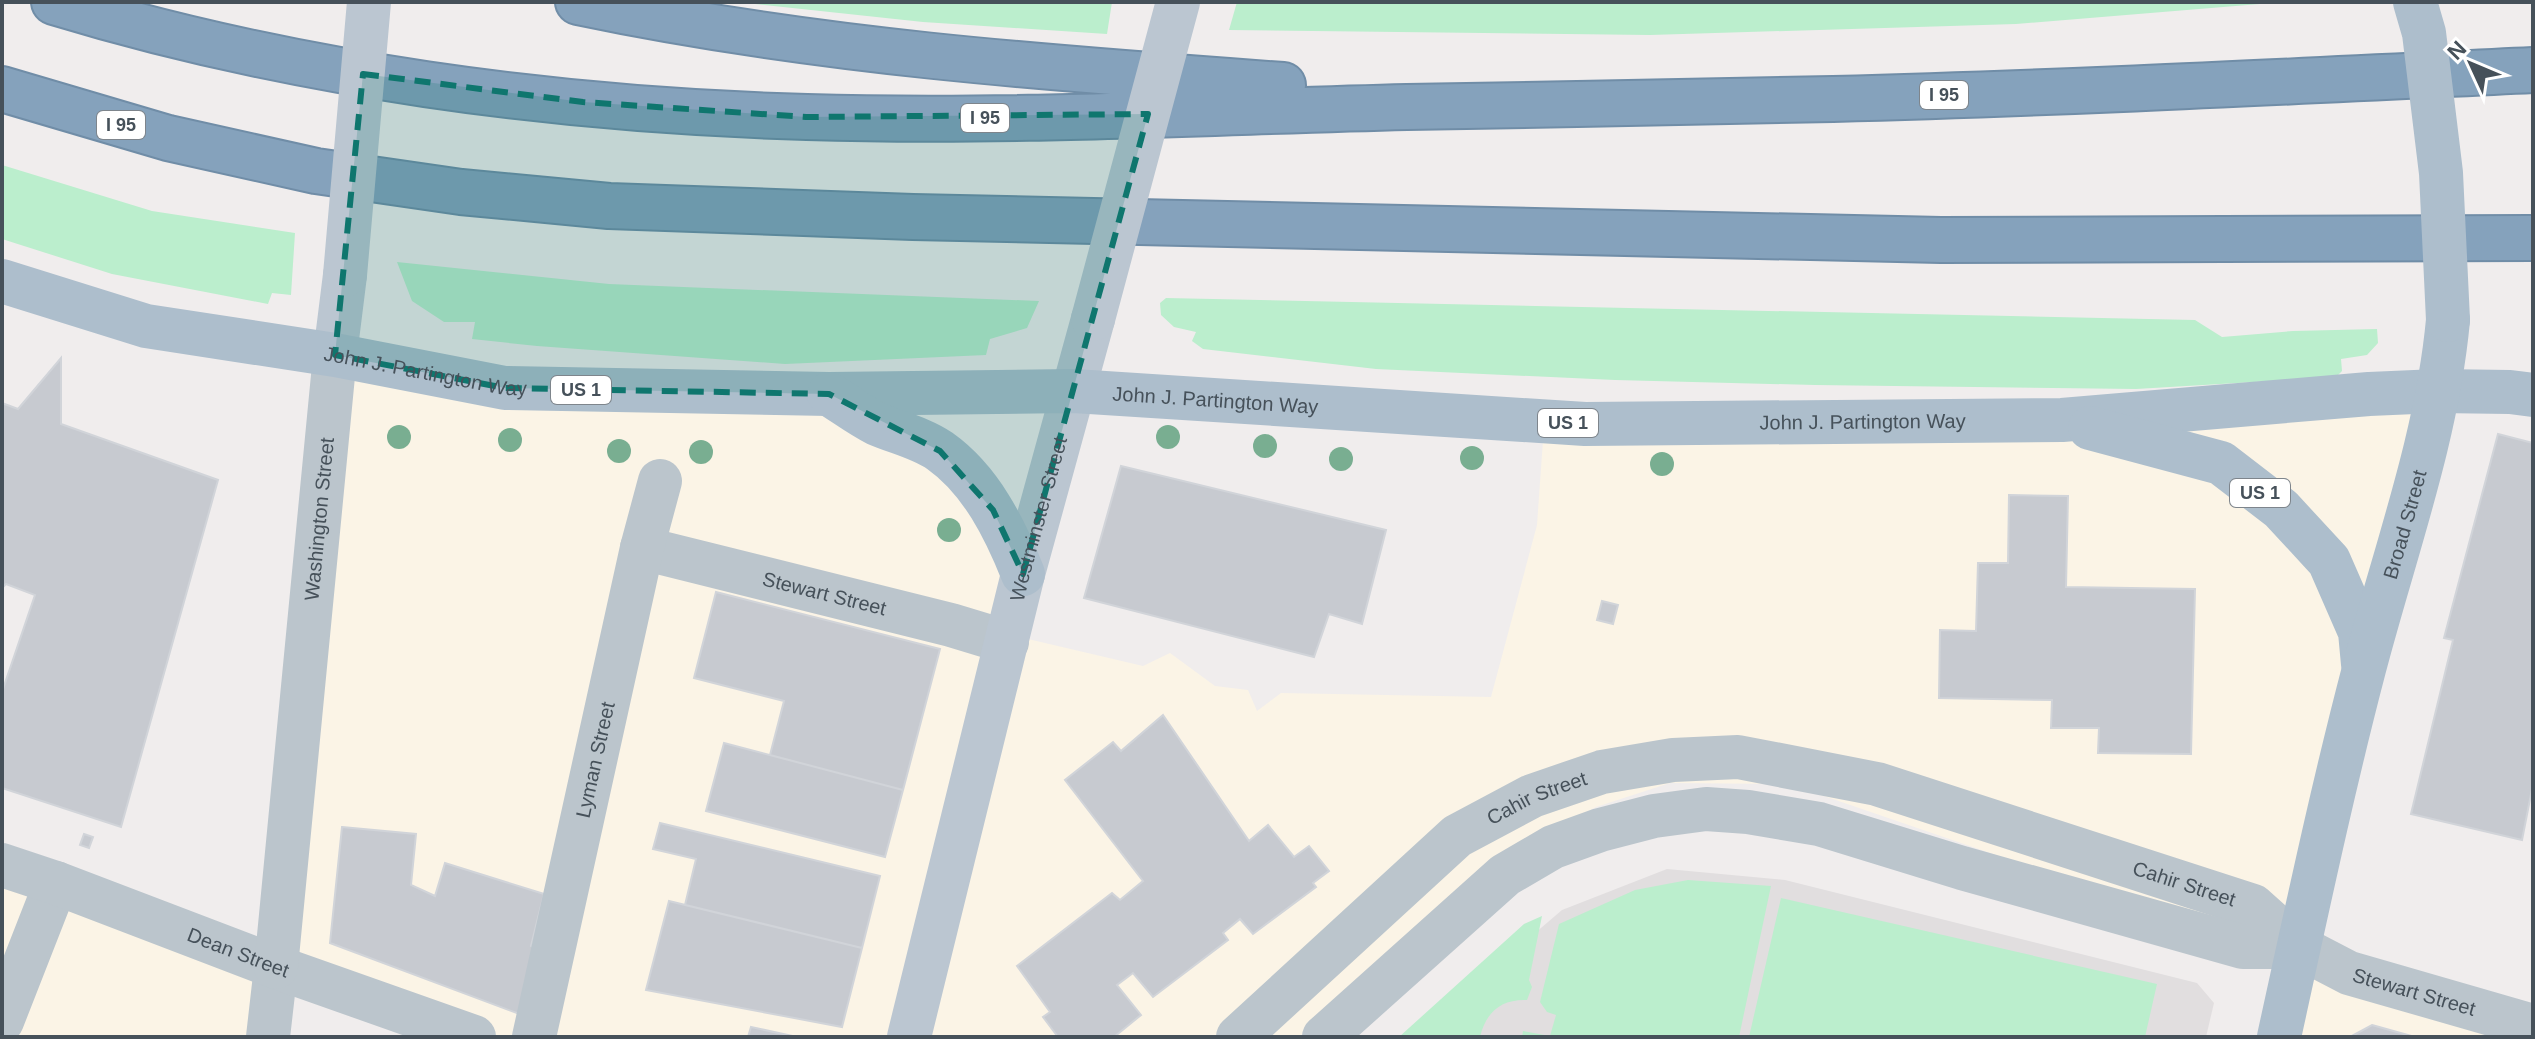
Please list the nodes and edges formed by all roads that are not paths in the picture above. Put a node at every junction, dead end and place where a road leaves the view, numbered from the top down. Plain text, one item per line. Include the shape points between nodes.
1 (54, 2) edge
2 (369, 2) edge
3 (578, 2) edge
4 (1178, 2) edge
5 (2415, 2) edge
6 (2533, 70) edge
7 (2, 89) edge
8 (1536, 104) junction
9 (2533, 238) edge
10 (2474, 240) junction
11 (2533, 257) edge
12 (2, 281) edge
13 (335, 355) junction
14 (1074, 391) junction
15 (2438, 391) junction
16 (829, 394) junction
17 (2533, 395) edge
18 (2062, 420) junction
19 (660, 481) dead end
20 (642, 548) junction
21 (1023, 574) junction
22 (1007, 642) junction
23 (2363, 671) junction
24 (2, 865) edge
25 (56, 883) junction
26 (2299, 947) junction
27 (276, 967) junction
28 (2, 1021) edge
29 (2533, 1026) edge
30 (268, 1037) edge
31 (474, 1037) edge
32 (534, 1037) edge
33 (909, 1037) edge
34 (1238, 1037) edge
35 (1324, 1037) edge
36 (2279, 1037) edge

1 - 8 highway, I 95 via 215,45 358,73 553,99 714,112 957,118
2 - 13 main road, Washington Street, bridge
3 - 8 highway via 780,39 916,56
4 - 14 main road, Westminster Street, bridge
5 - 15 main road, Broad Street / US 1, bridge via 2424,33 2441,173 2448,320
6 - 8 highway, I 95 via 1964,95
7 - 10 highway, I 95 via 168,138 316,171 609,206 1941,240
9 - 10 highway, I 95
10 - 11 highway
12 - 13 main road, John J. Partington Way / US 1 via 146,326
13 - 16 main road, John J. Partington Way / US 1 via 505,388
13 - 27 street, Washington Street
14 - 16 main road, John J. Partington Way / US 1
14 - 18 main road, John J. Partington Way / US 1 via 1585,424
14 - 21 main road, Westminster Street
15 - 17 main road, John J. Partington Way
15 - 18 main road, John J. Partington Way
15 - 23 main road, Broad Street / US 1
16 - 21 main road via 876,424 940,451 963,472 993,510
18 - 23 main road, US 1 via 2221,463 2281,509 2329,561 2360,632
19 - 20 street, Lyman Street
20 - 22 street, Stewart Street
20 - 32 street, Lyman Street
21 - 22 main road, Westminster Street
22 - 33 main road, Westminster Street
23 - 26 main road, Broad Street / US 1
24 - 25 street, Dean Street
25 - 27 street, Dean Street
25 - 28 street
26 - 29 street, Stewart Street via 2349,973
26 - 34 street, Cahir Street via 2253,906 1877,784 1738,757 1673,760 1602,772 1532,796 1457,836
26 - 35 street via 2243,947 1819,824 1706,809 1600,830 1553,847 1517,868
26 - 36 main road, Broad Street / US 1
27 - 30 street, Washington Street
27 - 31 street, Dean Street

